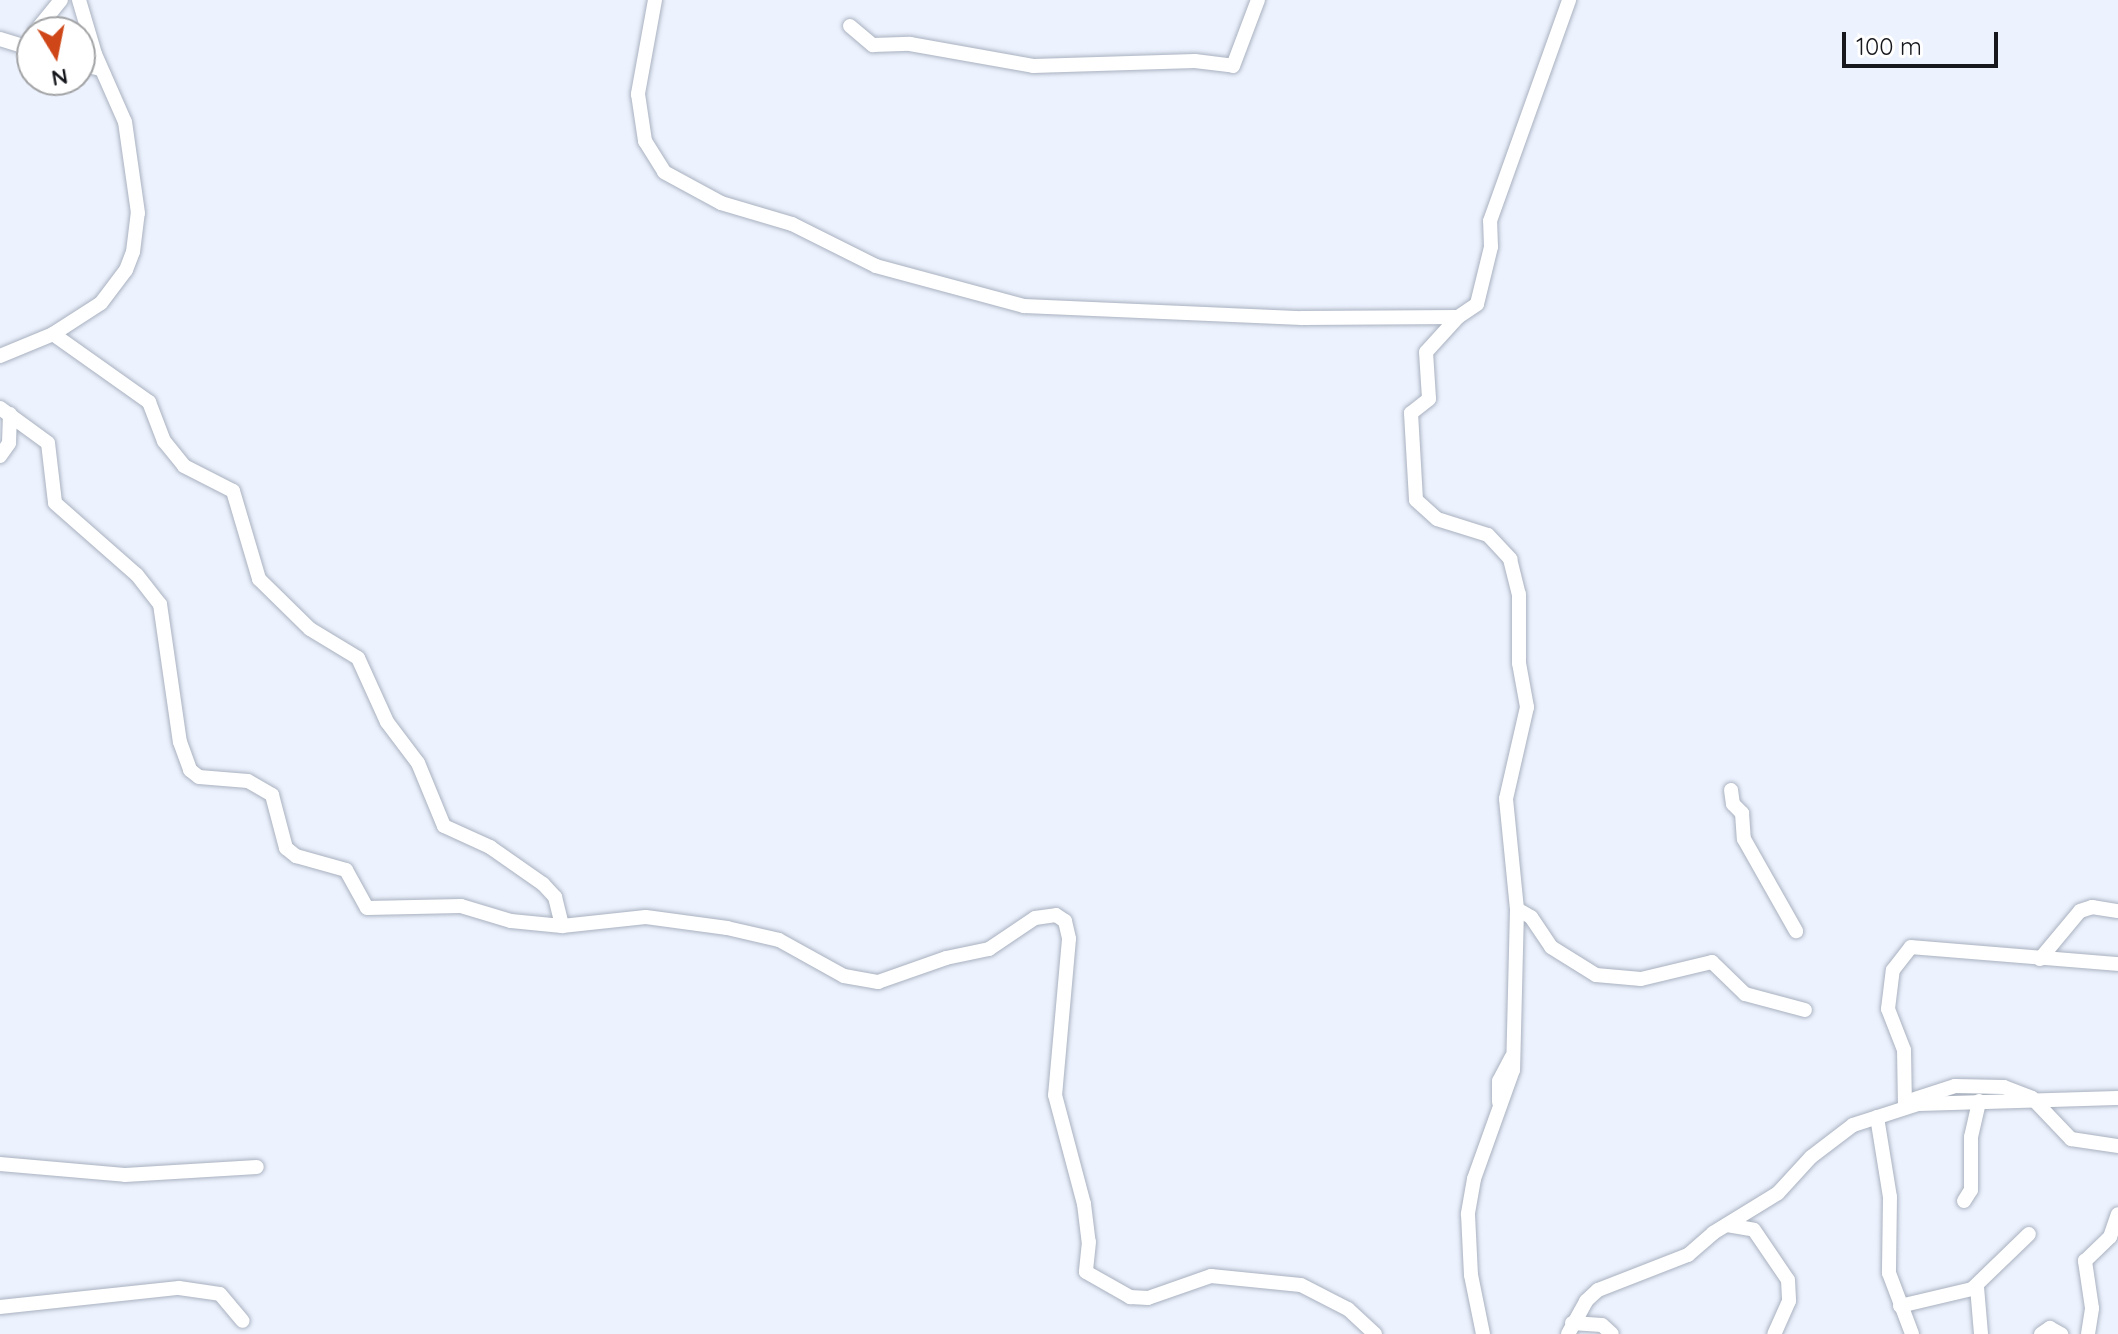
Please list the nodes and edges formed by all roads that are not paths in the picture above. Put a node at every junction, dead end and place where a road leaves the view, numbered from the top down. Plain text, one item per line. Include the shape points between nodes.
1 (61, 0) edge
2 (79, 0) edge
3 (655, 0) edge
4 (1258, 0) edge
5 (1569, 0) edge
6 (48, 16) edge
7 (850, 26) dead end
8 (96, 68) edge
9 (100, 69) junction
10 (1458, 317) junction
11 (53, 334) junction
12 (0, 356) edge
13 (5, 411) edge
14 (0, 456) edge
15 (1731, 790) dead end
16 (1517, 909) junction
17 (2118, 911) edge
18 (562, 926) junction
19 (1796, 931) dead end
20 (2040, 959) junction
21 (2118, 964) edge
22 (1805, 1010) dead end
23 (2118, 1098) edge
24 (1979, 1101) junction
25 (2035, 1101) junction
26 (1905, 1107) junction
27 (1877, 1117) junction
28 (2118, 1146) edge
29 (0, 1164) edge
30 (257, 1167) dead end
31 (1964, 1201) dead end
32 (1766, 1202) junction
33 (2118, 1214) edge
34 (1727, 1225) junction
35 (1752, 1229) junction
36 (2029, 1234) dead end
37 (2115, 1234) edge
38 (1977, 1287) junction
39 (1900, 1306) junction
40 (0, 1307) edge
41 (243, 1321) dead end
42 (1570, 1329) edge
43 (1375, 1334) edge
44 (1483, 1334) edge
45 (1612, 1334) edge
46 (1774, 1334) edge
47 (1912, 1334) edge
48 (1981, 1334) edge
49 (2041, 1334) edge
50 (2061, 1334) edge
51 (2088, 1334) edge

1 - 6 street
2 - 9 street
3 - 10 street via 638,94 645,141 657,166 721,203 792,224 866,263 1044,308 1122,307 1218,317
4 - 7 street via 1233,66 1195,61 1033,66 904,43 873,45
5 - 10 street via 1490,221 1491,247 1481,295 1469,313
8 - 9 street
9 - 11 street via 125,122 132,158 138,213 133,252 101,303
10 - 16 street via 1423,361 1430,392 1411,413 1418,464 1414,487 1427,514 1488,535 1515,571 1527,724 1505,815
11 - 12 street
11 - 18 street via 149,402 164,441 184,466 233,491 259,579 300,621 358,658 387,722 418,763 444,826 490,847 543,884 555,897
13 - 14 street via 9,443
13 - 18 street via 48,443 55,503 137,575 160,604 180,742 194,774 248,781 272,795 286,848 296,856 346,870 367,908 461,906 511,921
15 - 19 street via 1733,804 1742,813 1744,839
16 - 22 street via 1531,917 1551,947 1596,975 1641,979 1712,962 1745,994
16 - 44 street via 1511,1082 1474,1179 1468,1214 1471,1275
17 - 20 street via 2080,911
18 - 43 street via 631,917 727,928 779,940 844,976 878,982 989,949 1035,918 1062,918 1068,929 1068,966 1055,1095 1084,1204 1086,1272 1130,1297 1148,1298 1211,1276 1301,1285 1348,1309
20 - 21 street
20 - 26 street via 1911,947 1893,970 1888,1009 1904,1050
23 - 25 street
24 - 25 street
24 - 26 street
24 - 31 street via 1971,1137 1971,1190
25 - 26 street via 2004,1087 1955,1086
25 - 28 street via 2074,1141
26 - 27 street
27 - 32 street via 1836,1137
27 - 39 street via 1890,1197 1889,1273
29 - 30 street via 125,1175
32 - 34 street
32 - 35 street
33 - 37 street
34 - 35 street
34 - 42 street via 1688,1255 1598,1290
35 - 46 street via 1789,1286 1789,1301
36 - 38 street
37 - 51 street via 2085,1261 2092,1308
38 - 39 street
38 - 48 street
39 - 47 street
40 - 41 street via 179,1288 220,1294
42 - 45 street via 1602,1325
49 - 50 street via 2050,1328

